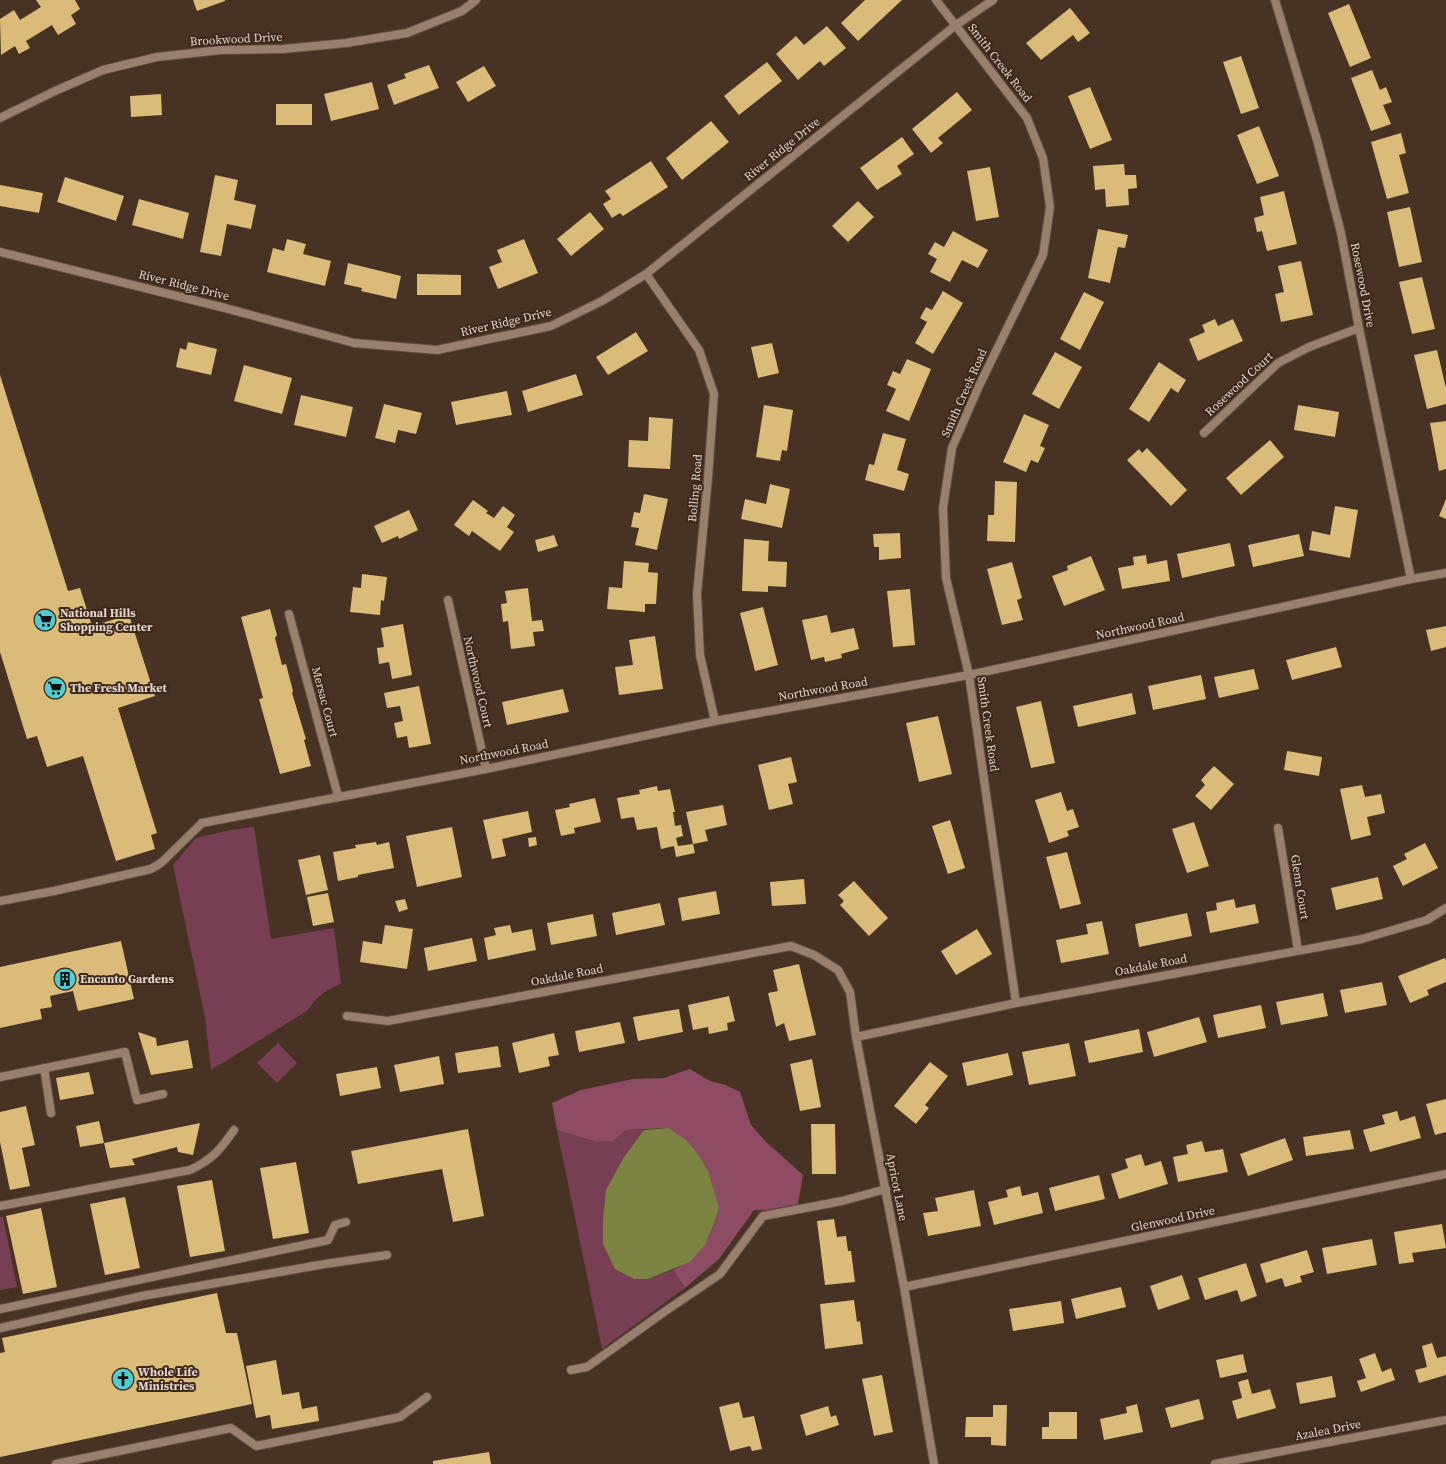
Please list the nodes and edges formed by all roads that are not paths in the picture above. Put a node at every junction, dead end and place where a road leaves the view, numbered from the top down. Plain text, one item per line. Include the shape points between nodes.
1 (476, 0) edge
2 (936, 0) edge
3 (994, 0) edge
4 (1276, 0) edge
5 (956, 26) junction
6 (0, 118) edge
7 (0, 252) edge
8 (646, 274) junction
9 (1359, 328) junction
10 (1204, 433) dead end
11 (1446, 573) edge
12 (1411, 579) junction
13 (448, 600) dead end
14 (289, 614) dead end
15 (969, 675) junction
16 (716, 721) junction
17 (486, 768) junction
18 (338, 796) junction
19 (1278, 828) dead end
20 (0, 901) edge
21 (1446, 908) edge
22 (791, 946) joint
23 (1298, 950) junction
24 (1016, 1003) junction
25 (347, 1016) dead end
26 (856, 1037) junction
27 (44, 1068) junction
28 (0, 1077) edge
29 (163, 1094) dead end
30 (51, 1113) dead end
31 (234, 1130) dead end
32 (1446, 1174) edge
33 (886, 1189) junction
34 (0, 1206) edge
35 (346, 1222) dead end
36 (386, 1255) dead end
37 (904, 1287) junction
38 (0, 1309) edge
39 (0, 1328) edge
40 (571, 1370) dead end
41 (427, 1397) dead end
42 (1446, 1420) edge
43 (56, 1464) edge
44 (934, 1464) edge
45 (1215, 1464) edge

1 - 6 street, Brookwood Drive via 462,11 407,32 346,43 221,50 156,57 103,70
2 - 5 street, Smith Creek Road
3 - 5 street, River Ridge Drive
4 - 9 street, Rosewood Drive via 1341,233
5 - 8 street, River Ridge Drive
5 - 15 street, Smith Creek Road via 1027,118 1043,158 1050,207 1043,254 952,448 943,508 946,578
7 - 8 street, River Ridge Drive via 354,343 437,350 551,326 602,301
8 - 16 street, Bolling Road via 699,350 714,394 697,594 700,655
9 - 10 street, Rosewood Court via 1278,362
9 - 12 street, Rosewood Drive
11 - 12 street, Northwood Road
12 - 15 street, Northwood Road
13 - 17 street, Northwood Court
14 - 18 street, Mersac Court
15 - 16 street, Northwood Road
15 - 24 street, Smith Creek Road
16 - 17 street, Northwood Road
17 - 18 street, Northwood Road
18 - 20 street, Northwood Road via 202,824 161,863 151,869
19 - 23 street, Glenn Court
21 - 23 street, Oakdale Road via 1427,920 1362,939
22 - 25 street, Oakdale Road via 388,1021
22 - 26 street, Apricot Lane via 814,955 838,970 850,992
23 - 24 street, Oakdale Road
24 - 26 street, Oakdale Road
26 - 33 street, Apricot Lane
27 - 28 street
27 - 29 street via 125,1052 137,1100
27 - 30 street
31 - 34 street via 220,1150 205,1163 190,1170
32 - 37 street, Glenwood Drive
33 - 37 street, Apricot Lane
33 - 40 street via 842,1201 763,1216 720,1274 587,1367
35 - 38 street via 335,1225 328,1240
36 - 39 street via 142,1296
37 - 44 street, Apricot Lane
41 - 43 street via 400,1417 256,1446 231,1428
42 - 45 street, Azalea Drive

